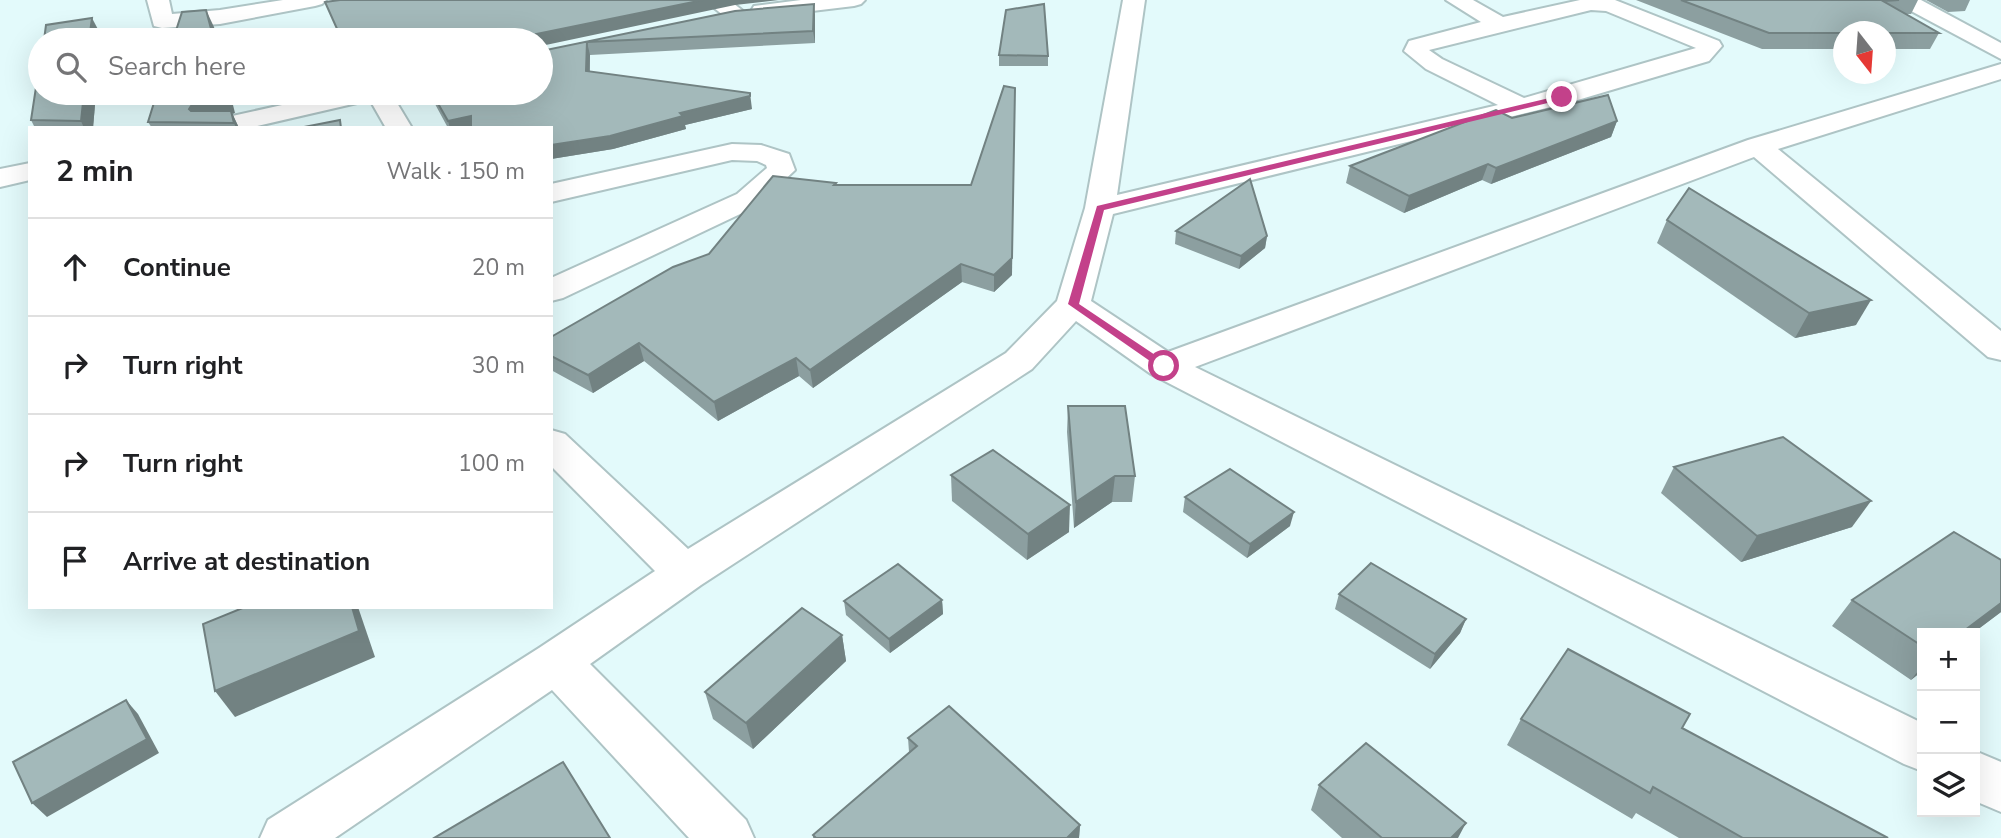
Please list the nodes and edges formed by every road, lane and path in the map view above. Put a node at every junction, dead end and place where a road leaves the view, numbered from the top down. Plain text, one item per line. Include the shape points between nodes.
1 (158, 0) edge
2 (315, 0) edge
3 (854, 0) edge
4 (1134, 0) edge
5 (1457, 0) edge
6 (1905, 0) edge
7 (712, 10) edge
8 (257, 14) edge
9 (1500, 24) junction
10 (2001, 52) edge
11 (2001, 71) edge
12 (283, 105) edge
13 (386, 105) edge
14 (1522, 107) junction
15 (220, 126) edge
16 (398, 126) edge
17 (1758, 146) junction
18 (28, 171) edge
19 (0, 178) edge
20 (553, 193) edge
21 (1100, 208) junction
22 (553, 290) edge
23 (1073, 304) junction
24 (2001, 349) edge
25 (1164, 366) junction
26 (553, 445) edge
27 (685, 573) junction
28 (556, 662) junction
29 (1917, 745) edge
30 (1980, 778) edge
31 (2001, 788) edge
32 (288, 838) edge
33 (726, 838) edge

1 - 8 street via 162,21
2 - 8 street
3 - 7 street via 736,15
4 - 21 street
5 - 9 street
6 - 10 street
9 - 14 street via 1417,46 1416,51
9 - 14 street via 1573,6 1609,5 1711,46 1701,56
11 - 17 street
12 - 15 street
13 - 16 street
14 - 21 street
17 - 24 street
17 - 25 street
18 - 19 street
20 - 22 street via 732,152 761,153 779,160 781,170 747,200
21 - 23 street
23 - 25 street
23 - 27 street via 1019,361
25 - 29 street
26 - 27 street
27 - 28 street
28 - 32 street
28 - 33 street
30 - 31 street

